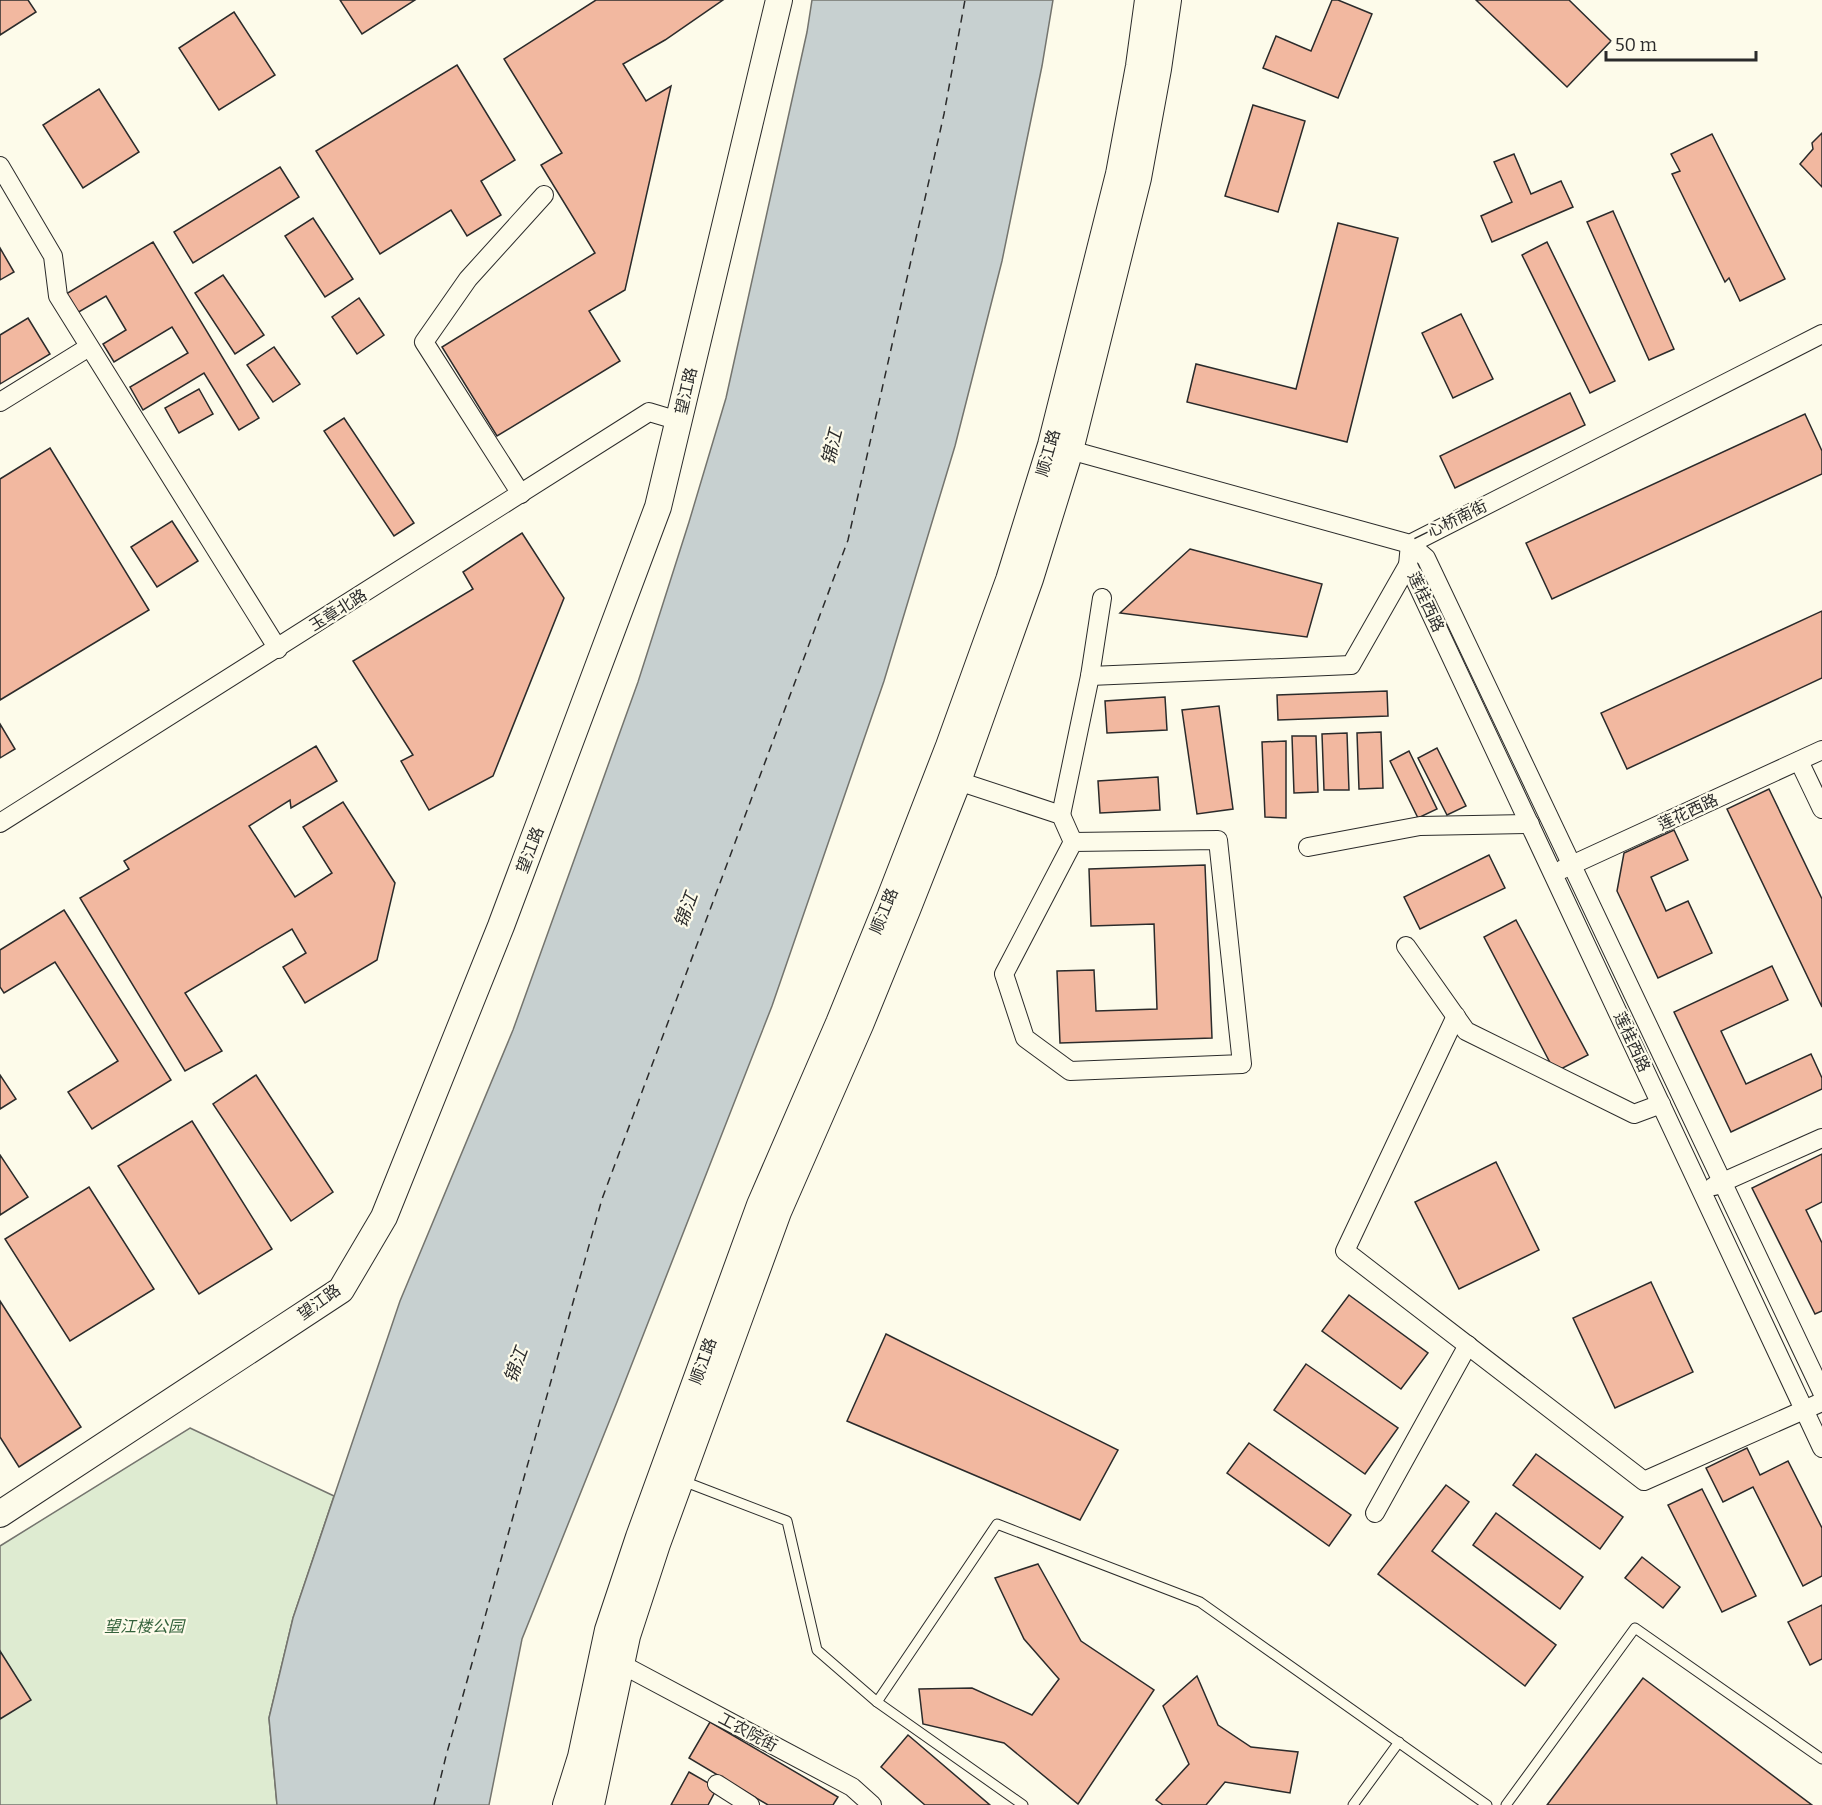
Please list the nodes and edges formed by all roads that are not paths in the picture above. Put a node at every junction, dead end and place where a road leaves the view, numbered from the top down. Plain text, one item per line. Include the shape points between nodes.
1 (779, 0) edge
2 (1148, 0) edge
3 (1168, 0) edge
4 (0, 166) edge
5 (544, 195) dead end
6 (1822, 334) edge
7 (89, 347) junction
8 (0, 402) edge
9 (679, 422) junction
10 (1060, 448) junction
11 (521, 494) junction
12 (1410, 544) junction
13 (1408, 565) junction
14 (1102, 598) dead end
15 (278, 649) junction
16 (1090, 676) junction
17 (1822, 750) edge
18 (1798, 761) junction
19 (958, 781) junction
20 (1822, 810) edge
21 (1061, 816) junction
22 (0, 823) edge
23 (1530, 824) junction
24 (1072, 842) junction
25 (1308, 847) dead end
26 (1572, 865) junction
27 (1553, 873) junction
28 (1406, 946) dead end
29 (1456, 1016) junction
30 (1661, 1104) junction
31 (1822, 1138) edge
32 (1723, 1182) junction
33 (1701, 1190) junction
34 (1468, 1345) junction
35 (1822, 1392) edge
36 (1822, 1402) edge
37 (1804, 1409) junction
38 (1822, 1448) edge
39 (681, 1480) junction
40 (1375, 1513) dead end
41 (0, 1514) edge
42 (621, 1664) junction
43 (877, 1702) junction
44 (1399, 1742) junction
45 (1822, 1759) edge
46 (717, 1784) dead end
47 (566, 1805) edge
48 (591, 1805) edge
49 (750, 1805) edge
50 (872, 1805) edge
51 (1023, 1805) edge
52 (1353, 1805) edge
53 (1487, 1805) edge
54 (1506, 1805) edge

1 - 9 main road, 望江路
2 - 10 main road, 顺江路 via 1119,174
3 - 10 main road, 顺江路 via 1138,178
4 - 7 street via 53,256 58,296
5 - 11 street via 468,279 424,342
6 - 12 street, 一心桥南街
7 - 8 street
7 - 15 street
9 - 11 street, 玉章北路 via 650,412
9 - 41 main road, 望江路 via 658,507 501,926 384,1217 341,1290
10 - 12 street, 一心桥南街
10 - 19 main road, 顺江路 via 1030,579
10 - 47 main road, 顺江路 via 950,746 843,1013 760,1204 608,1630
11 - 15 street, 玉章北路
12 - 13 street, 莲桂西路
12 - 26 street, 莲桂西路 via 1426,558
13 - 16 street via 1351,664
13 - 23 street, 莲桂西路
14 - 16 street
15 - 22 street, 玉章北路
16 - 21 street
17 - 18 street, 莲花西路
18 - 20 street
18 - 26 street, 莲花西路
19 - 21 street
19 - 39 main road, 顺江路 via 860,1025 778,1212
21 - 24 street
23 - 25 street via 1420,826
23 - 27 street, 莲桂西路
24 - 24 street via 1218,840 1242,1064 1070,1071 1025,1038 1004,974
26 - 27 street, 莲花西路
26 - 32 street, 莲桂西路
27 - 30 street, 莲桂西路
28 - 29 street
29 - 30 street via 1466,1031 1634,1114
29 - 34 street via 1345,1251
30 - 33 street, 莲桂西路
31 - 32 street
32 - 33 street
32 - 35 street, 莲桂西路
33 - 37 street, 莲桂西路
34 - 37 street via 1644,1481
34 - 40 street
36 - 37 street
37 - 38 street, 莲桂西路
39 - 42 main road, 顺江路 via 640,1596
39 - 43 lane via 787,1521 817,1650
42 - 48 main road, 顺江路
42 - 50 street, 工农院街 via 852,1787
43 - 44 lane via 997,1524 1200,1602
43 - 51 lane
44 - 52 lane
44 - 53 lane
45 - 54 lane via 1635,1628
46 - 49 street

